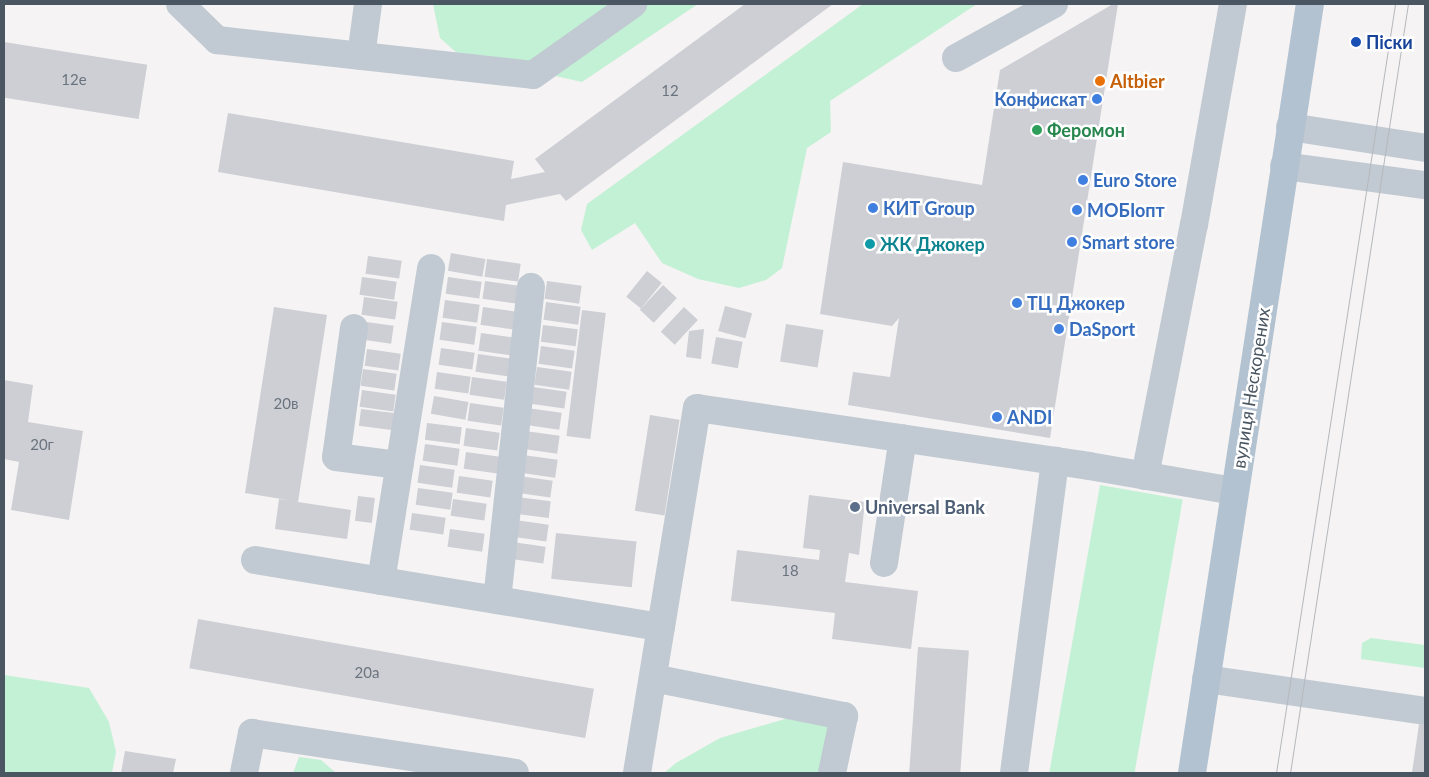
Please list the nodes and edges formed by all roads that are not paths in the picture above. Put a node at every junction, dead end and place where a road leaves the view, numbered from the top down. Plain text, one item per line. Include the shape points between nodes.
1 (180, 4) edge
2 (368, 4) edge
3 (633, 4) edge
4 (1054, 4) edge
5 (1233, 4) edge
6 (1310, 4) edge
7 (361, 56) junction
8 (956, 58) dead end
9 (1290, 127) junction
10 (1425, 148) edge
11 (1284, 166) junction
12 (1425, 185) edge
13 (430, 268) dead end
14 (532, 287) dead end
15 (354, 328) dead end
16 (903, 438) junction
17 (1055, 461) junction
18 (399, 465) junction
19 (1144, 476) junction
20 (1234, 491) junction
21 (255, 560) dead end
22 (884, 563) dead end
23 (381, 581) junction
24 (497, 600) junction
25 (661, 627) junction
26 (653, 678) junction
27 (1206, 679) junction
28 (1425, 711) edge
29 (244, 773) edge
30 (515, 773) edge
31 (638, 773) edge
32 (832, 773) edge
33 (1014, 773) edge
34 (1192, 773) edge

1 - 7 lane via 216,40
2 - 7 lane
3 - 7 lane via 533,75
4 - 8 lane
5 - 19 lane via 1194,225
6 - 9 main road, вулиця Нескорених
9 - 10 lane
9 - 11 main road, вулиця Нескорених
11 - 12 lane
11 - 20 main road, вулиця Нескорених
13 - 18 lane
14 - 24 lane
15 - 18 lane via 336,457
16 - 17 lane
16 - 22 lane
16 - 25 lane via 697,408
17 - 19 lane
17 - 33 lane
18 - 23 lane
19 - 20 lane
20 - 27 main road, вулиця Нескорених
21 - 23 lane
23 - 24 lane
24 - 25 lane
25 - 26 lane
26 - 31 lane
26 - 32 lane via 844,716
27 - 28 lane
27 - 34 main road, вулиця Нескорених
29 - 30 lane via 252,733

